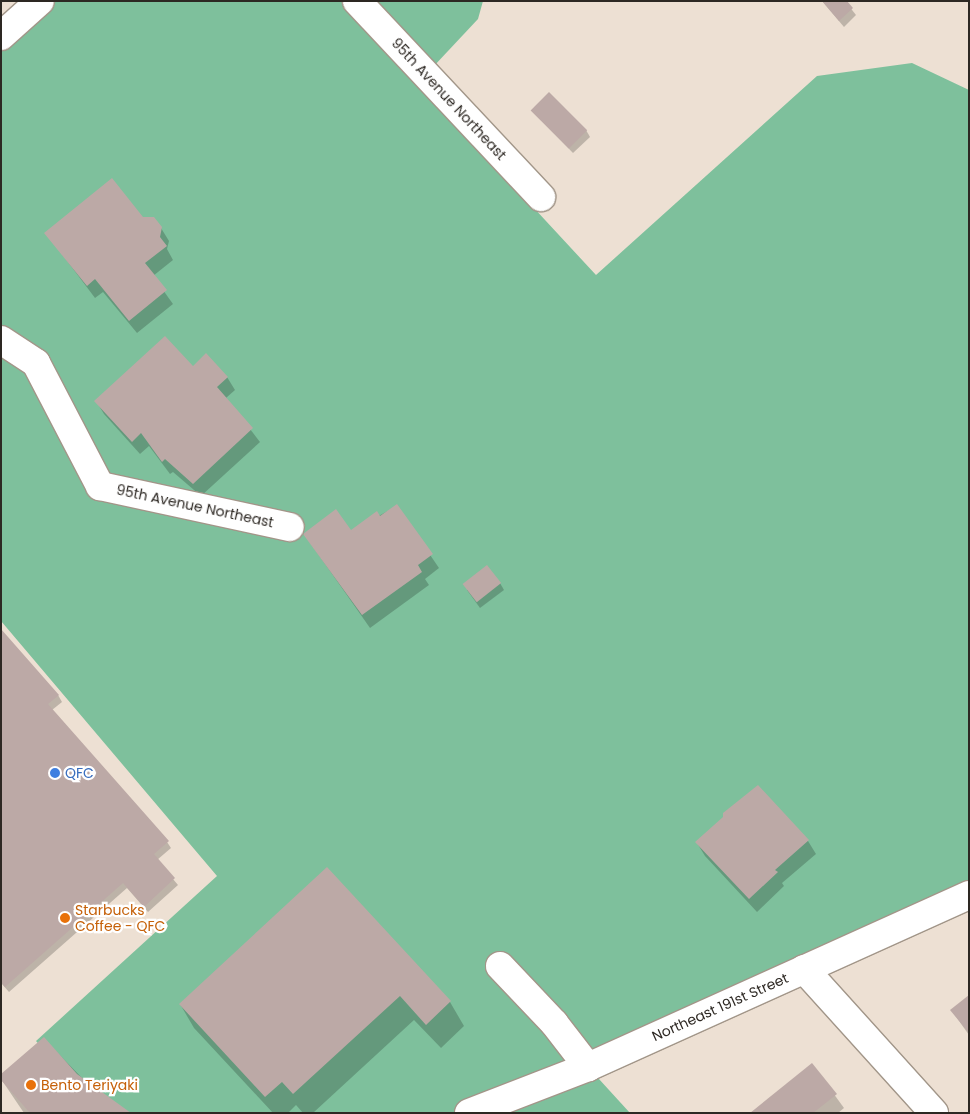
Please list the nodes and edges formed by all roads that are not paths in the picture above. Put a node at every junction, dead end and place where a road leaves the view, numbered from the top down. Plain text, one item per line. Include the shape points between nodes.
1 (40, 1) edge
2 (357, 1) edge
3 (1, 36) edge
4 (541, 197) dead end
5 (1, 340) edge
6 (290, 527) dead end
7 (969, 895) edge
8 (500, 966) dead end
9 (804, 969) junction
10 (588, 1067) junction
11 (468, 1113) edge
12 (934, 1113) edge

1 - 3 street
2 - 4 street, 95th Avenue Northeast
5 - 6 street, 95th Avenue Northeast via 36,363 100,486
7 - 9 street, Northeast 191st Street
8 - 10 street via 554,1023
9 - 10 street, Northeast 191st Street
9 - 12 street
10 - 11 street, Northeast 191st Street

